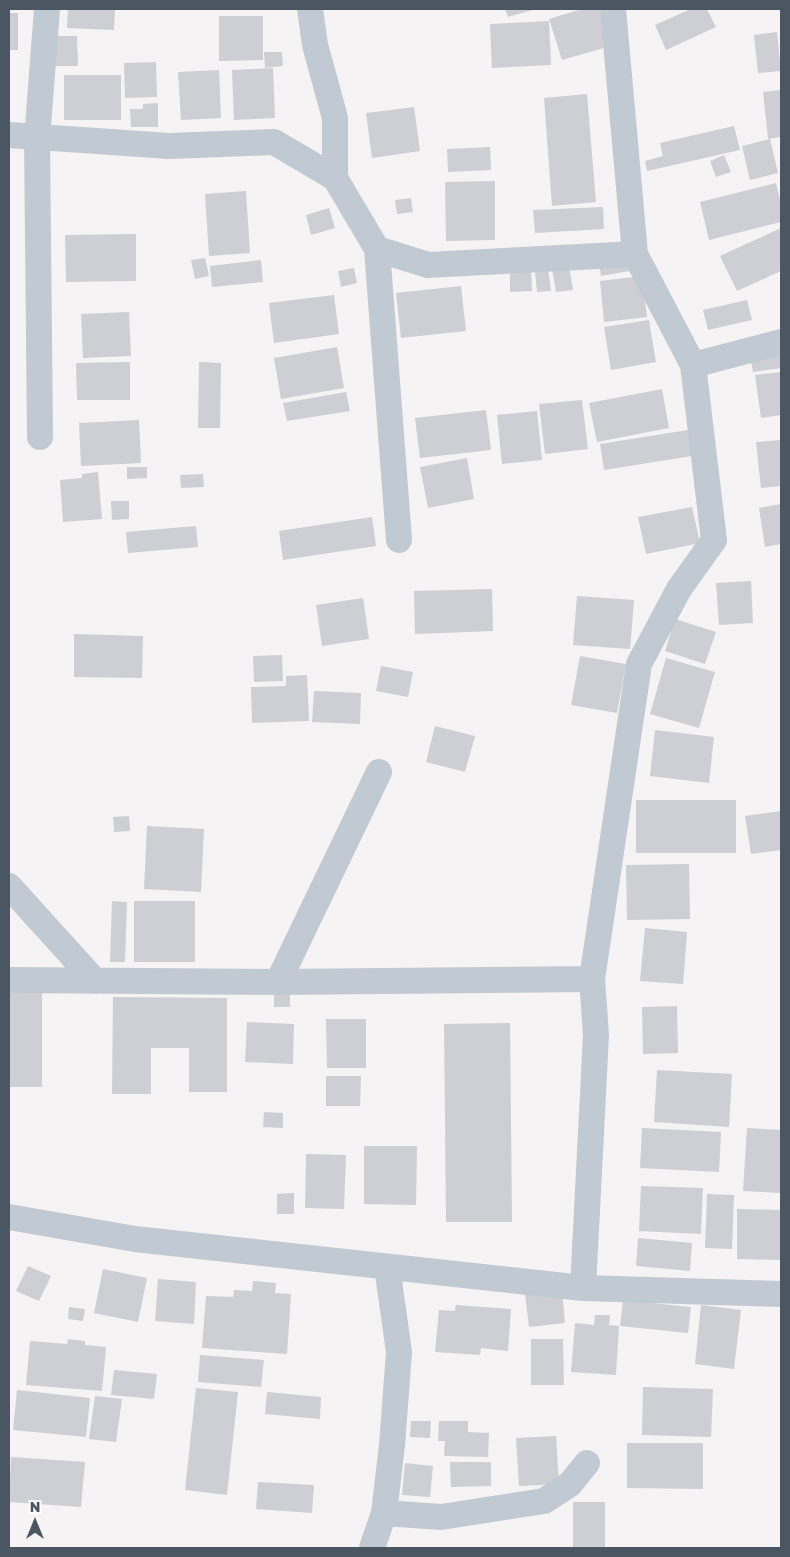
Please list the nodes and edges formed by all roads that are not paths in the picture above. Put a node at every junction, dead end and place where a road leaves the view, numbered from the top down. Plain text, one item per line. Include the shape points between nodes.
1 (47, 9) edge
2 (310, 9) edge
3 (613, 9) edge
4 (9, 135) edge
5 (37, 139) junction
6 (335, 178) junction
7 (377, 248) junction
8 (635, 254) junction
9 (781, 342) edge
10 (693, 365) junction
11 (40, 437) dead end
12 (399, 540) dead end
13 (380, 772) dead end
14 (9, 886) edge
15 (592, 979) junction
16 (9, 980) edge
17 (95, 981) junction
18 (278, 982) junction
19 (9, 1217) edge
20 (387, 1268) junction
21 (583, 1288) junction
22 (781, 1294) edge
23 (586, 1463) dead end
24 (384, 1513) junction
25 (372, 1548) edge

1 - 5 street
2 - 6 street via 315,45 334,118
3 - 8 street
4 - 5 street
5 - 6 street via 169,146 274,142
5 - 11 street
6 - 7 street
7 - 8 street via 428,265
7 - 12 street
8 - 10 street
9 - 10 street
10 - 15 street via 714,540 679,589 639,664
13 - 18 street
14 - 17 street
15 - 18 street
15 - 21 street via 596,1035
16 - 17 street
17 - 18 street
19 - 20 street via 135,1239
20 - 21 street
20 - 24 street via 399,1352
21 - 22 street
23 - 24 street via 570,1484 544,1501 441,1518
24 - 25 street

